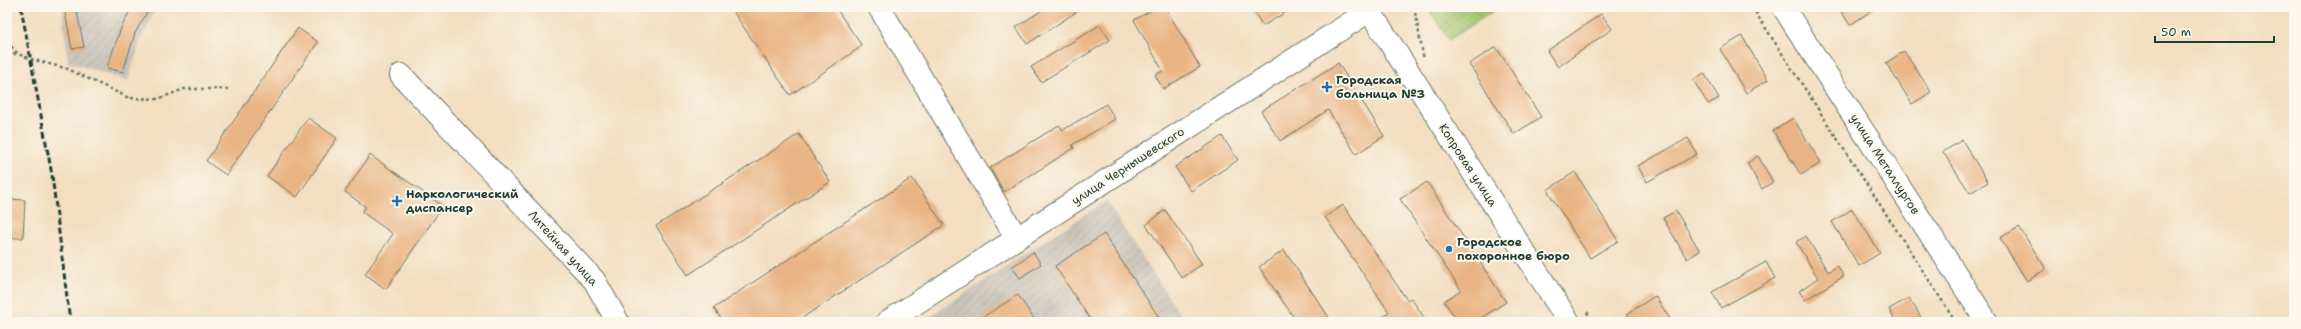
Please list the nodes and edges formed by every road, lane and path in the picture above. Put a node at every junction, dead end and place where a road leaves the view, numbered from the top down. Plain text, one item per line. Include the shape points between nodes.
1 (880, 7) edge
2 (1752, 7) edge
3 (1783, 7) edge
4 (1368, 9) edge
5 (7, 42) edge
6 (7, 54) edge
7 (18, 54) junction
8 (401, 75) dead end
9 (231, 89) dead end
10 (1016, 237) junction
11 (618, 322) edge
12 (886, 322) edge
13 (1569, 322) edge
14 (1956, 322) edge
15 (1987, 322) edge

1 - 10 street
2 - 14 path
3 - 15 street, улица Металлургов
4 - 10 street, улица Чернышевского
4 - 13 street, Копровая улица
5 - 7 path
6 - 7 path
7 - 9 path via 68,69 129,98 158,99 184,89
8 - 11 street, Литейная улица via 594,280
10 - 12 street, улица Чернышевского

